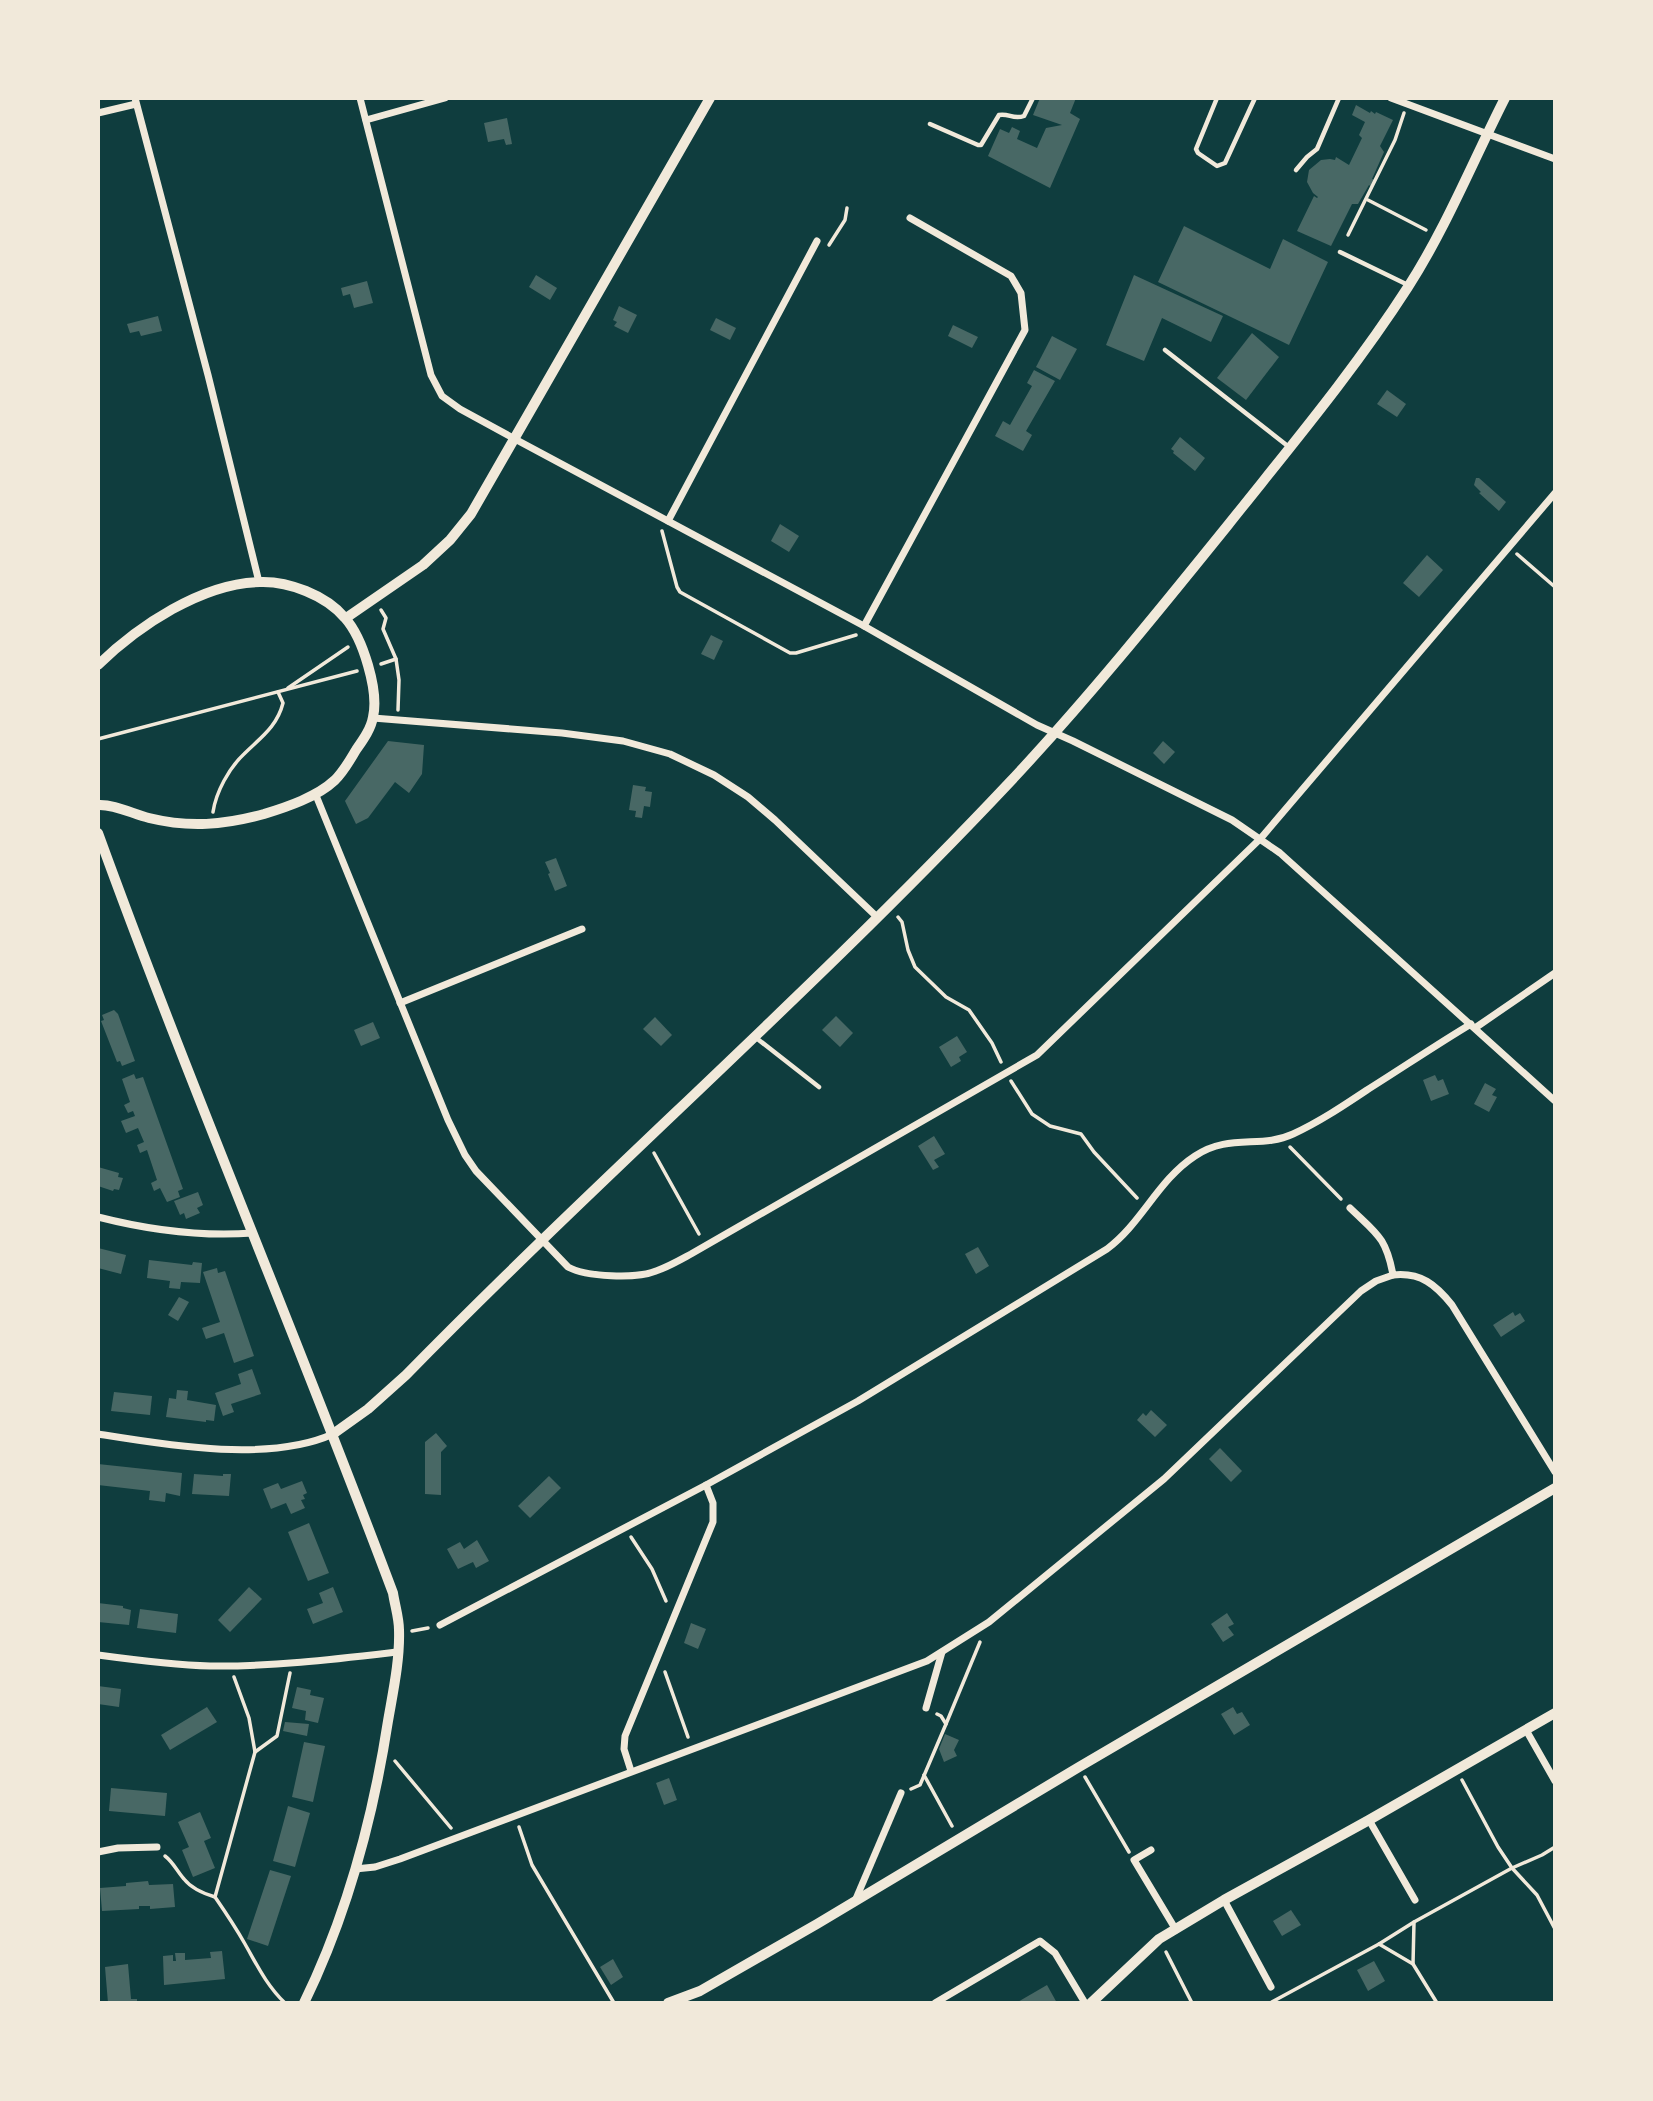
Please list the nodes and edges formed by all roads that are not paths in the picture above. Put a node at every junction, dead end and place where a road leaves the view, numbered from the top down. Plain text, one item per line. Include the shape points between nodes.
1 (360, 98) edge
2 (445, 98) edge
3 (710, 98) edge
4 (1033, 98) edge
5 (1217, 98) edge
6 (1255, 98) edge
7 (1339, 98) edge
8 (1391, 98) edge
9 (1505, 98) edge
10 (135, 101) edge
11 (98, 113) edge
12 (366, 120) junction
13 (930, 124) dead end
14 (1486, 134) junction
15 (1555, 159) edge
16 (1296, 170) dead end
17 (909, 218) dead end
18 (817, 241) road end
19 (1340, 252) dead end
20 (1408, 286) junction
21 (1165, 350) dead end
22 (513, 438) junction
23 (1290, 448) junction
24 (1555, 493) edge
25 (667, 521) junction
26 (259, 582) junction
27 (346, 618) junction
28 (864, 626) junction
29 (98, 664) edge
30 (373, 718) junction
31 (1054, 733) junction
32 (315, 793) junction
33 (98, 805) edge
34 (98, 833) edge
35 (1261, 838) junction
36 (877, 917) junction
37 (582, 929) dead end
38 (1555, 973) edge
39 (400, 1003) junction
40 (1473, 1026) junction
41 (754, 1036) junction
42 (819, 1087) dead end
43 (1555, 1101) edge
44 (1350, 1208) road end
45 (98, 1217) edge
46 (253, 1233) junction
47 (542, 1242) junction
48 (1394, 1275) junction
49 (98, 1434) edge
50 (333, 1434) junction
51 (1555, 1472) edge
52 (706, 1485) junction
53 (1555, 1488) edge
54 (440, 1625) road end
55 (397, 1652) junction
56 (942, 1652) junction
57 (98, 1655) edge
58 (926, 1708) road end
59 (1555, 1713) edge
60 (1526, 1730) junction
61 (631, 1771) junction
62 (1555, 1781) edge
63 (901, 1793) road end
64 (1369, 1820) junction
65 (157, 1847) road end
66 (1151, 1850) dead end
67 (98, 1852) edge
68 (355, 1869) junction
69 (1224, 1900) junction
70 (1415, 1900) dead end
71 (854, 1902) junction
72 (1176, 1930) junction
73 (1271, 1987) dead end
74 (304, 2003) edge
75 (668, 2003) edge
76 (935, 2003) edge
77 (1088, 2003) edge

1 - 12 street
2 - 12 street
3 - 22 street
4 - 13 lane via 1024,116 999,115 981,145
5 - 6 lane via 1196,149 1217,166 1225,163
7 - 16 lane via 1317,149
8 - 14 street
9 - 14 street
10 - 11 street
10 - 26 street
12 - 22 street via 431,375 442,396
14 - 15 street
14 - 20 street
17 - 28 street via 1011,276 1021,293 1024,330
18 - 25 street
19 - 20 lane
20 - 23 street via 1339,387
21 - 23 lane
22 - 25 street
22 - 27 street via 471,514 450,540 423,565
23 - 31 street
24 - 35 street
25 - 28 street
26 - 27 street via 297,588
26 - 29 street via 221,589 169,611
27 - 30 street via 369,668
28 - 31 street
30 - 32 street via 341,773
30 - 36 street via 573,734 670,754 748,797
31 - 35 street
31 - 36 street
32 - 33 street via 267,813 213,824 178,824
32 - 39 street
34 - 46 street
35 - 40 street
35 - 47 street via 1037,1055 706,1245 641,1275 577,1272
36 - 41 street
37 - 39 street
38 - 40 street
39 - 47 street via 465,1155
40 - 43 street
40 - 52 street via 1282,1139 1228,1142 1197,1154 1171,1175 1131,1227 1107,1249 858,1401
41 - 42 lane
41 - 47 street
44 - 48 street via 1383,1240
45 - 46 street via 187,1233
46 - 50 street
47 - 50 street via 406,1375
48 - 51 street via 1419,1276 1439,1289
48 - 56 street via 1361,1291 1174,1471 989,1622
49 - 50 street via 251,1450 302,1445
50 - 55 street via 393,1594
52 - 54 street
52 - 61 street via 713,1503 713,1522 625,1736
53 - 71 street
55 - 57 street via 230,1666
55 - 68 street via 384,1748
56 - 58 street
56 - 61 street via 908,1669
59 - 60 street
60 - 62 street
60 - 64 street
61 - 68 street via 459,1838 382,1865
63 - 71 street
64 - 69 street
64 - 70 street
65 - 67 street
66 - 72 street via 1134,1860
68 - 74 street
69 - 72 street
69 - 73 street
71 - 75 street via 700,1991
72 - 77 street
76 - 77 street via 1040,1941 1055,1954

